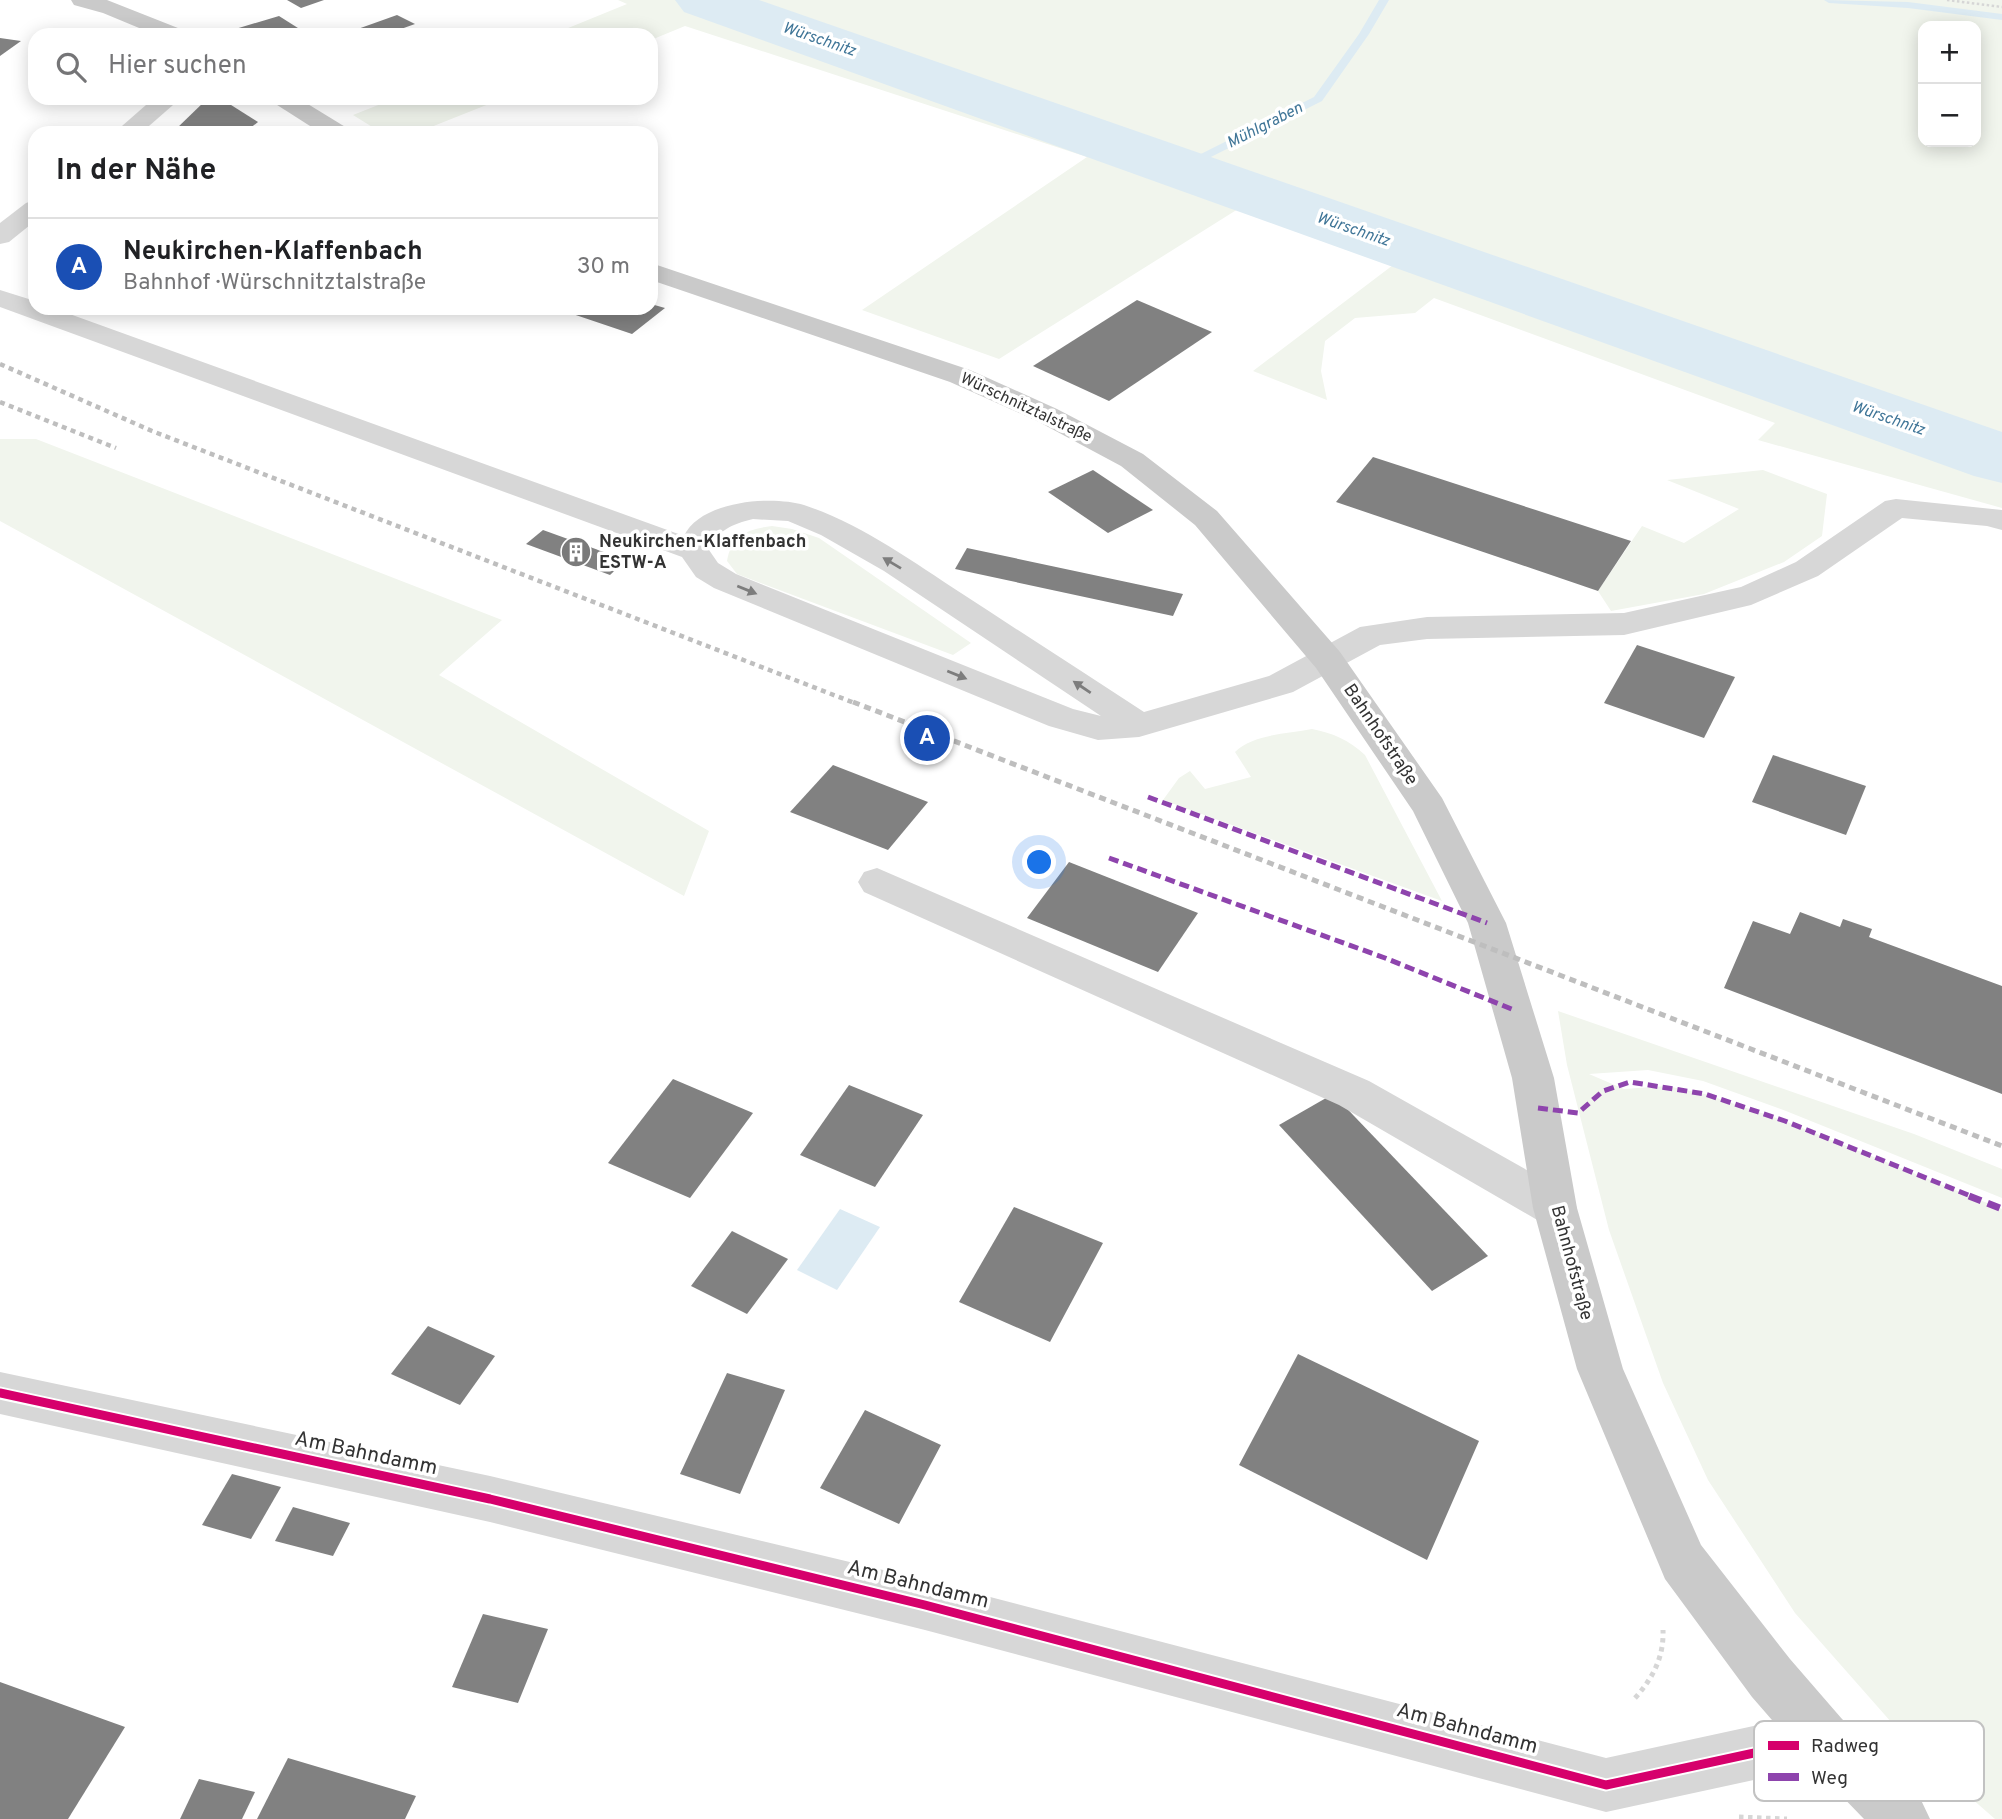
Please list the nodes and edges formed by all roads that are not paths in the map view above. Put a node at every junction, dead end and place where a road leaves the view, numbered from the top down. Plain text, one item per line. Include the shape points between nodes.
1 (82, 0) edge
2 (158, 28) edge
3 (160, 105) edge
4 (293, 105) edge
5 (135, 126) edge
6 (327, 126) edge
7 (28, 214) edge
8 (0, 236) edge
9 (658, 273) edge
10 (0, 298) edge
11 (28, 308) edge
12 (47, 315) edge
13 (2002, 521) edge
14 (693, 550) junction
15 (1328, 660) junction
16 (1139, 725) junction
17 (877, 882) dead end
18 (1555, 1208) junction
19 (0, 1394) edge
20 (1809, 1721) edge
21 (1754, 1753) edge
22 (1885, 1801) edge
23 (1902, 1819) edge

1 - 2 main road
3 - 5 street
4 - 6 main road
7 - 8 street
9 - 15 main road, Würschnitztalstraße via 960,376 1132,460 1206,518
10 - 11 street
12 - 14 street
13 - 15 street via 1896,508 1807,569 1751,595 1624,624 1427,628 1372,635
14 -> 16 street via 707,570 725,581 1061,718 1098,728
16 -> 14 street via 895,564 793,512 752,510 726,516 702,530
15 - 16 street via 1281,684
15 - 18 main road, Bahnhofstraße via 1429,807 1487,923 1533,1078
17 - 18 street via 1354,1093
18 - 20 main road, Bahnhofstraße via 1600,1369 1683,1562
19 - 21 street, Am Bahndamm via 490,1499 898,1598 1606,1784
22 - 23 main road, Bahnhofstraße

